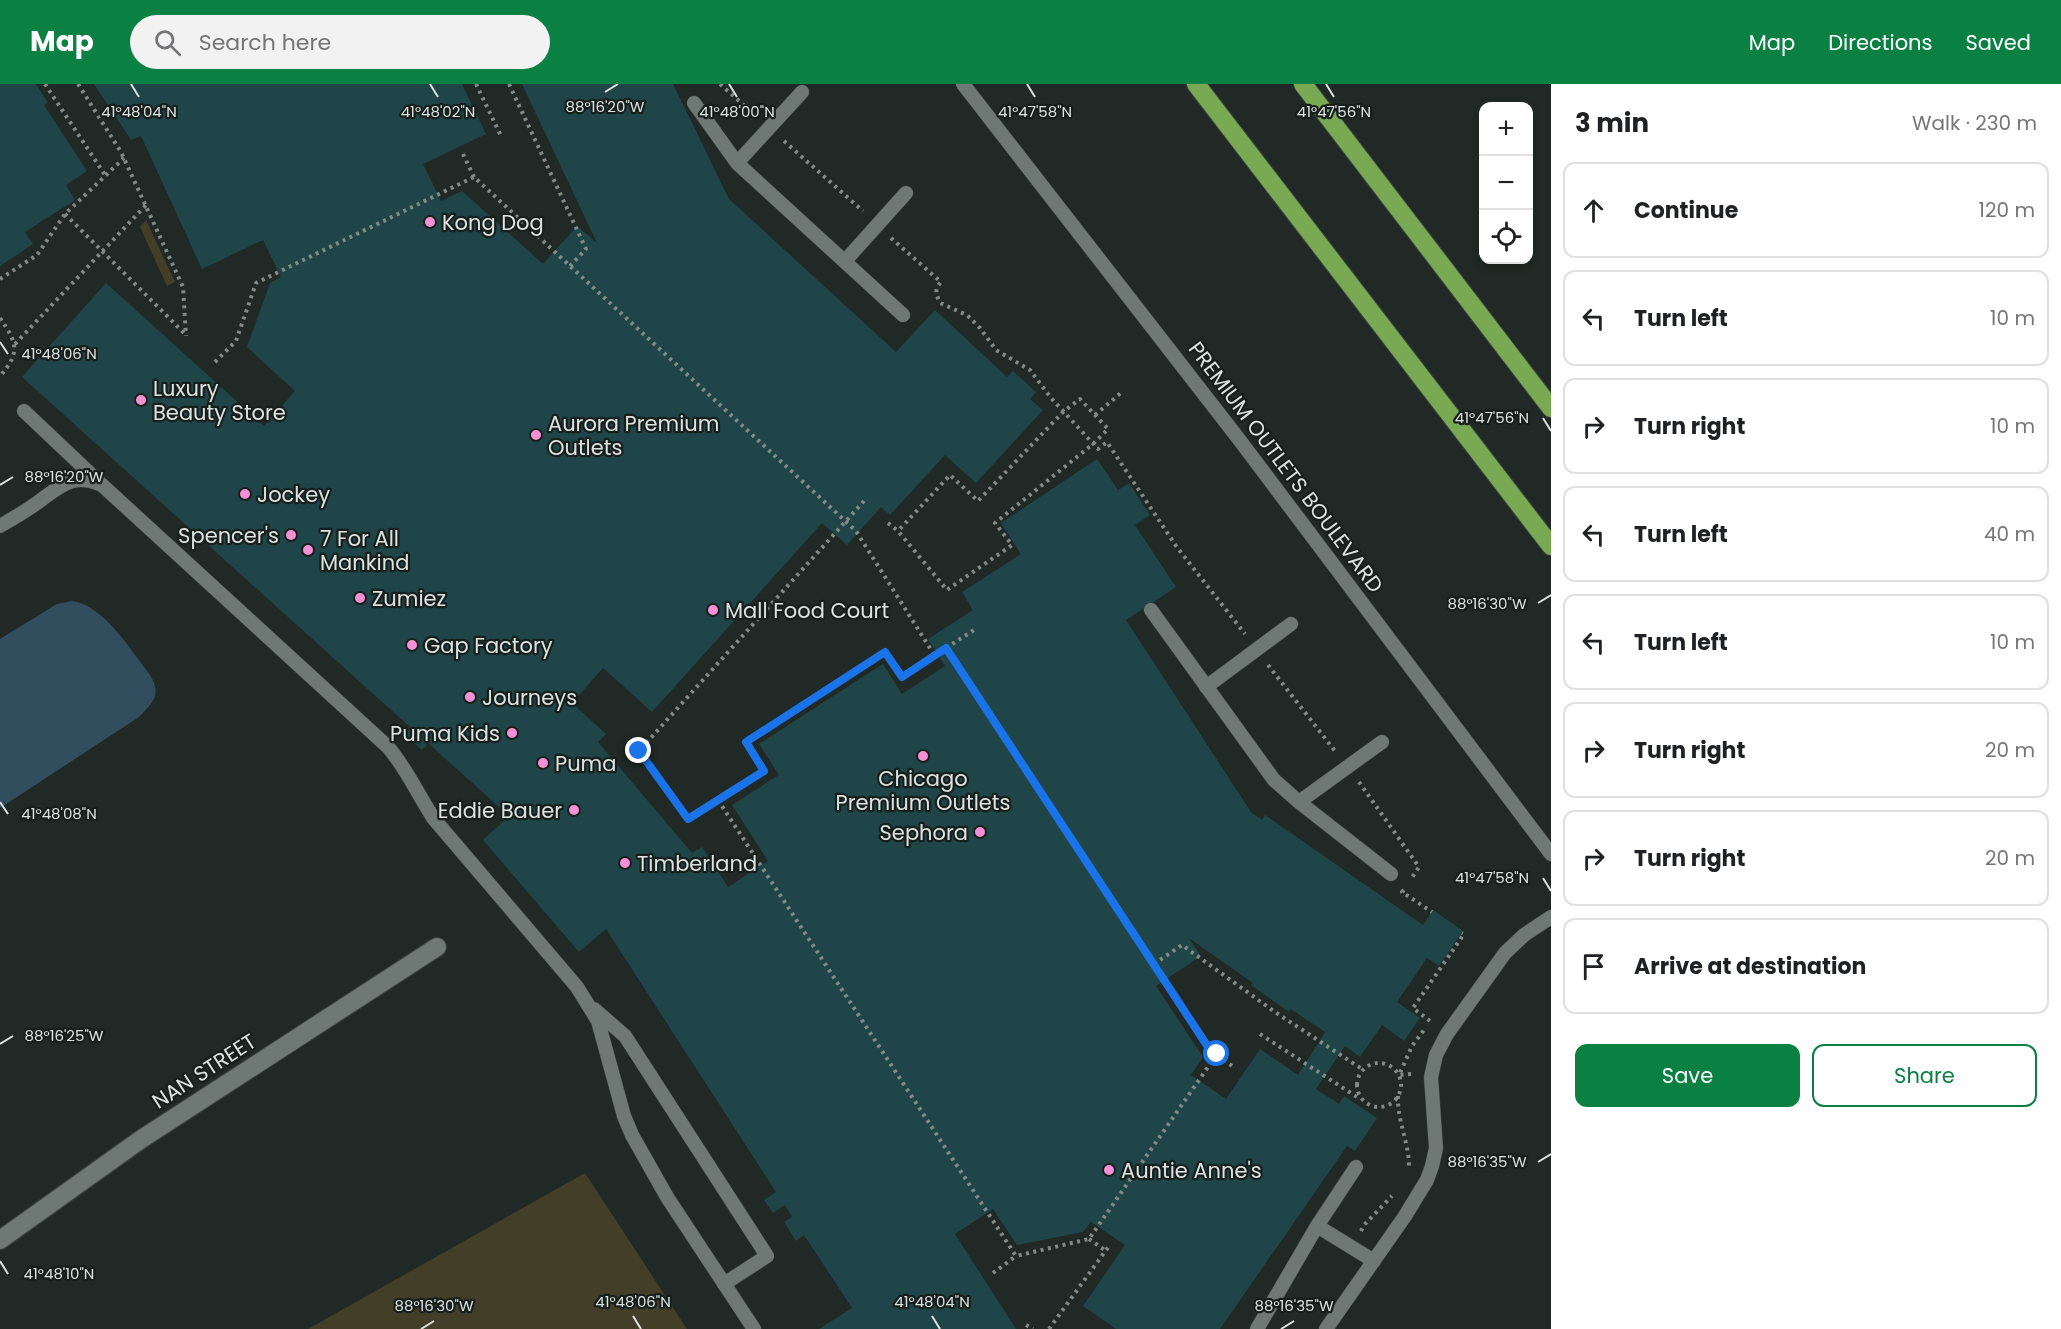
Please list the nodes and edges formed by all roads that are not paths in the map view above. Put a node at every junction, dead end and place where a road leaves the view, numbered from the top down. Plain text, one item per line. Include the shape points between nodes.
1 (963, 84) edge
2 (1196, 84) edge
3 (1303, 84) edge
4 (802, 92) dead end
5 (694, 103) dead end
6 (737, 163) junction
7 (906, 193) dead end
8 (845, 261) junction
9 (903, 315) dead end
10 (1551, 408) edge
11 (24, 411) dead end
12 (102, 485) junction
13 (0, 526) edge
14 (1551, 546) edge
15 (1151, 610) dead end
16 (1290, 624) dead end
17 (1206, 687) junction
18 (1382, 742) dead end
19 (1299, 802) junction
20 (1551, 854) edge
21 (1391, 873) dead end
22 (1551, 917) edge
23 (437, 947) dead end
24 (590, 1006) junction
25 (1356, 1167) dead end
26 (1317, 1226) junction
27 (0, 1240) edge
28 (1374, 1261) junction
29 (724, 1284) junction
30 (754, 1329) edge
31 (1257, 1329) edge
32 (1326, 1329) edge

1 - 20 lane, PREMIUM OUTLETS BOULEVARD via 1245,447
2 - 14 highway
3 - 10 highway
4 - 6 lane
5 - 6 lane
6 - 8 lane
7 - 8 lane
8 - 9 lane
11 - 12 lane
12 - 13 lane via 82,479 67,483
12 - 24 lane via 388,747 434,819
15 - 17 lane
16 - 17 lane
17 - 19 lane via 1274,780
18 - 19 lane
19 - 21 lane
22 - 28 lane via 1505,953 1436,1055 1431,1077 1436,1148 1432,1166 1427,1180
23 - 27 street, NAN STREET via 140,1140
24 - 29 lane via 632,1135
24 - 29 lane via 625,1036 767,1256
25 - 26 lane
26 - 28 lane
26 - 31 lane
28 - 32 lane
29 - 30 lane

